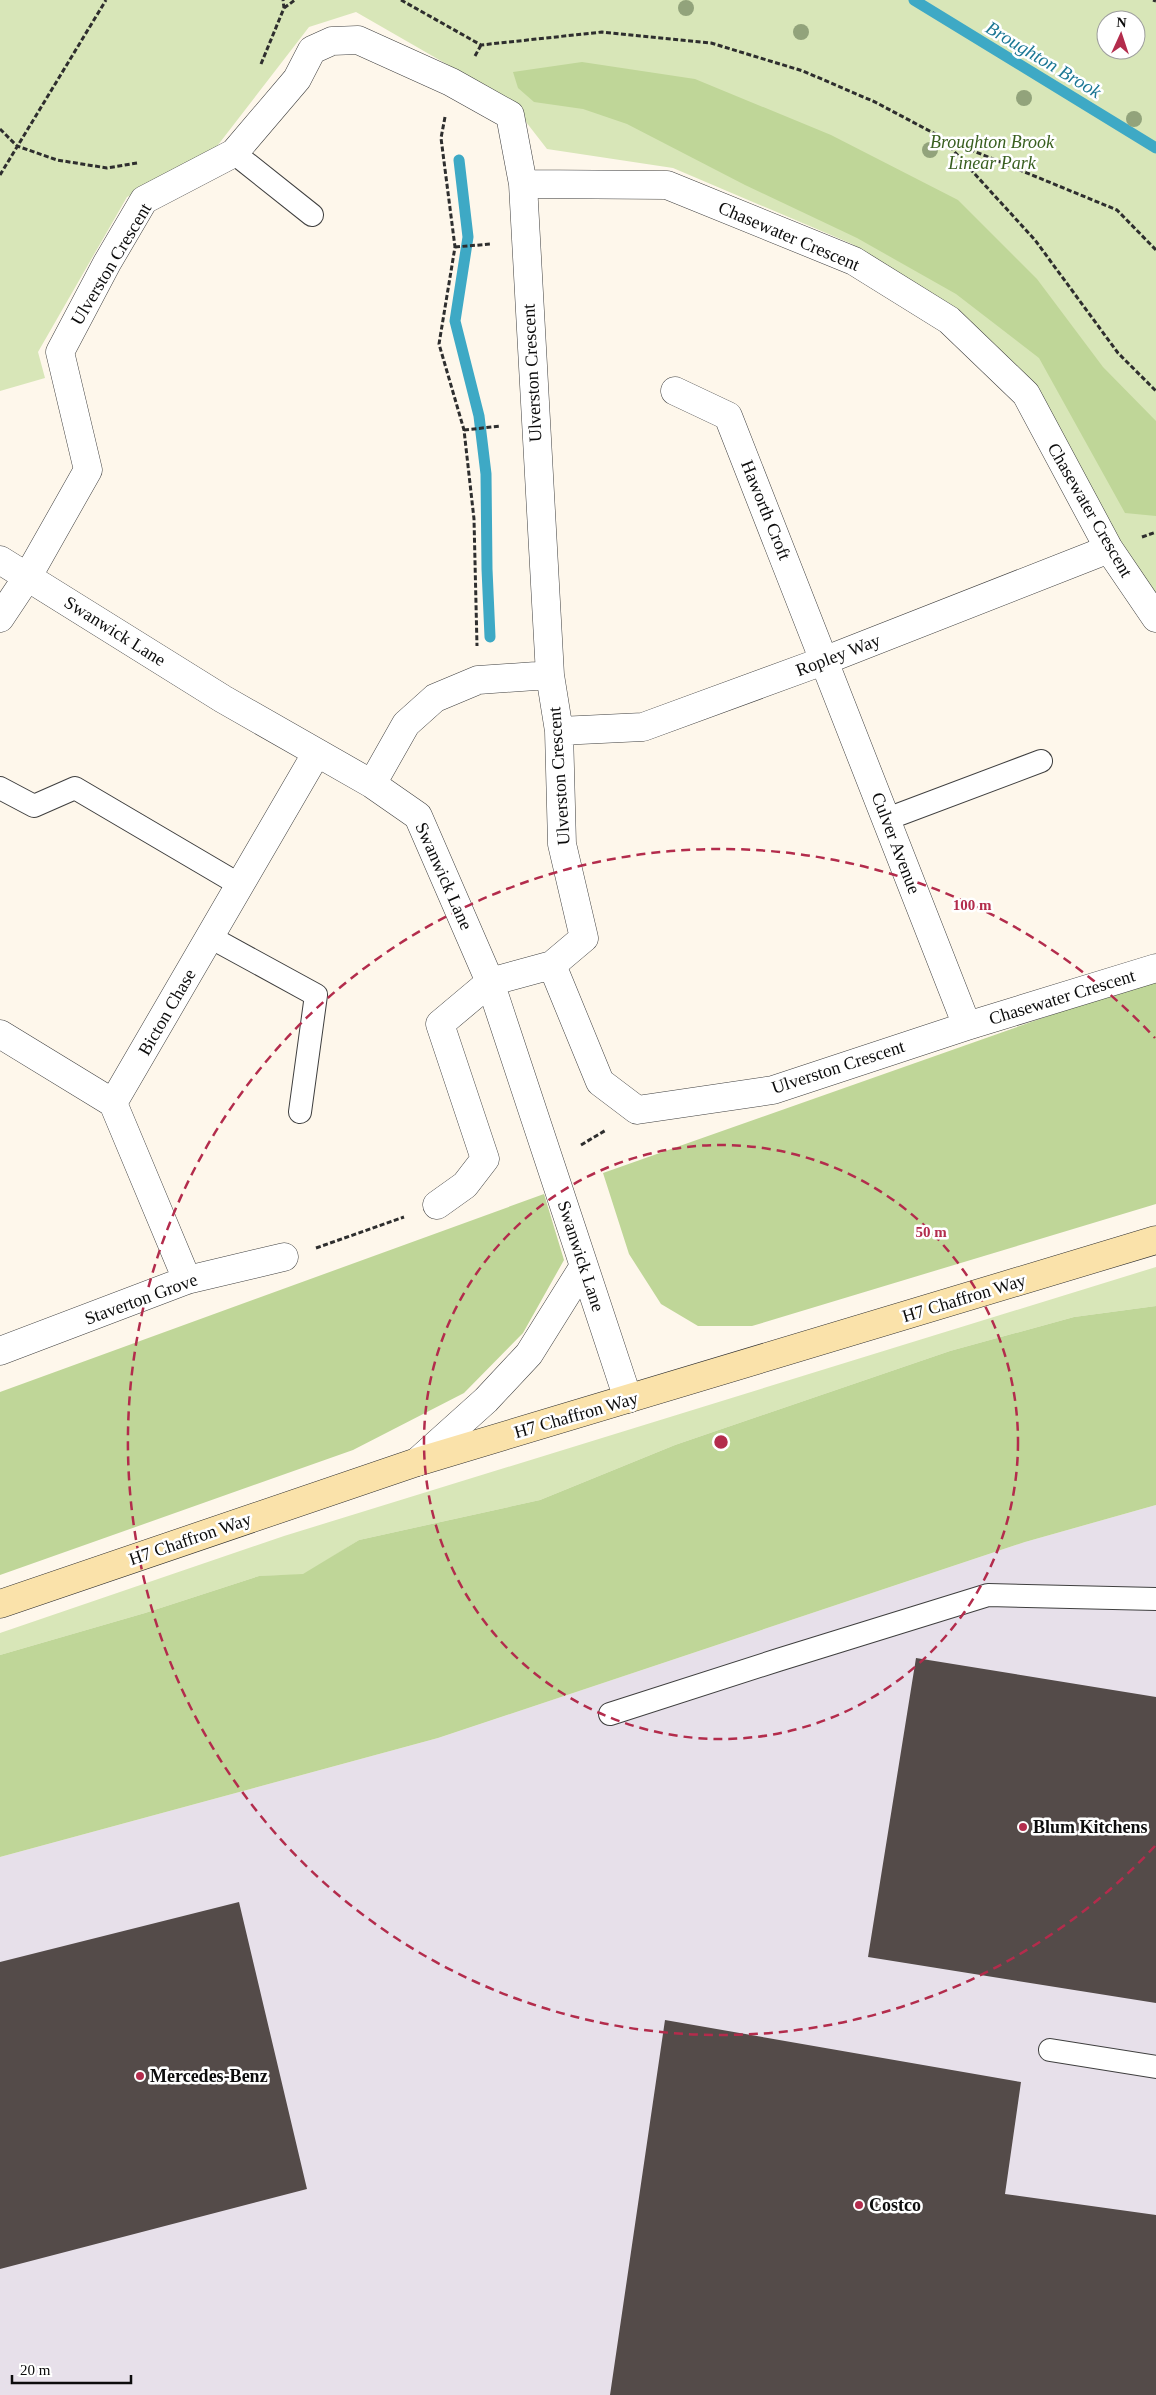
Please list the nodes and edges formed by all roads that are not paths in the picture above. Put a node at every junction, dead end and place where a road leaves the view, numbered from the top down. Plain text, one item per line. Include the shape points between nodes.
1 (234, 153) junction
2 (523, 184) junction
3 (312, 215) dead end
4 (674, 390) dead end
5 (1109, 549) junction
6 (0, 560) edge
7 (28, 576) junction
8 (0, 618) edge
9 (1156, 618) edge
10 (826, 660) junction
11 (550, 675) junction
12 (559, 731) junction
13 (316, 754) junction
14 (1041, 761) dead end
15 (372, 784) junction
16 (0, 788) edge
17 (887, 819) junction
18 (240, 885) junction
19 (210, 936) junction
20 (552, 965) junction
21 (1156, 968) edge
22 (490, 982) junction
23 (967, 1026) junction
24 (0, 1034) edge
25 (114, 1103) junction
26 (300, 1112) dead end
27 (437, 1206) road end
28 (1156, 1240) edge
29 (284, 1257) road end
30 (584, 1266) junction
31 (187, 1280) junction
32 (0, 1351) edge
33 (628, 1399) junction
34 (417, 1462) junction
35 (1156, 1598) edge
36 (0, 1604) edge
37 (610, 1714) dead end
38 (1050, 2050) dead end
39 (1156, 2067) edge

1 - 2 street, Ulverston Crescent via 297,79 312,50 332,41 358,40 452,82 510,115
1 - 3 lane
1 - 7 street, Ulverston Crescent via 144,200 60,352 88,470
2 - 5 street, Chasewater Crescent via 667,185 854,261 949,320 1026,394
2 - 11 street, Ulverston Crescent
4 - 10 street, Haworth Croft via 728,416
5 - 9 street, Chasewater Crescent
5 - 10 street, Ropley Way
6 - 7 street, Swanwick Lane
7 - 8 street
7 - 13 street, Swanwick Lane
10 - 12 street, Ropley Way via 643,726
10 - 17 street, Culver Avenue
11 - 12 street, Ulverston Crescent
11 - 15 street via 478,680 435,698 406,724
12 - 20 street, Ulverston Crescent via 562,844 584,938
13 - 15 street, Swanwick Lane
13 - 18 street, Bicton Chase
14 - 17 lane
15 - 22 street, Swanwick Lane via 418,816
16 - 18 lane via 34,806 75,788
17 - 23 street, Culver Avenue
18 - 19 street, Bicton Chase
19 - 25 street, Bicton Chase
19 - 26 lane via 316,995
20 - 22 street
20 - 23 street, Ulverston Crescent via 600,1082 637,1110 773,1090
21 - 23 street, Chasewater Crescent
22 - 27 street via 440,1024 485,1159 465,1185
22 - 30 street, Swanwick Lane
24 - 25 street
25 - 31 street
28 - 33 street, H7 Chaffron Way
29 - 31 street, Staverton Grove
30 - 33 street, Swanwick Lane
30 - 34 street via 530,1354 486,1400
31 - 32 street, Staverton Grove
33 - 34 street, H7 Chaffron Way
34 - 36 street, H7 Chaffron Way
35 - 37 lane via 988,1595
38 - 39 lane

